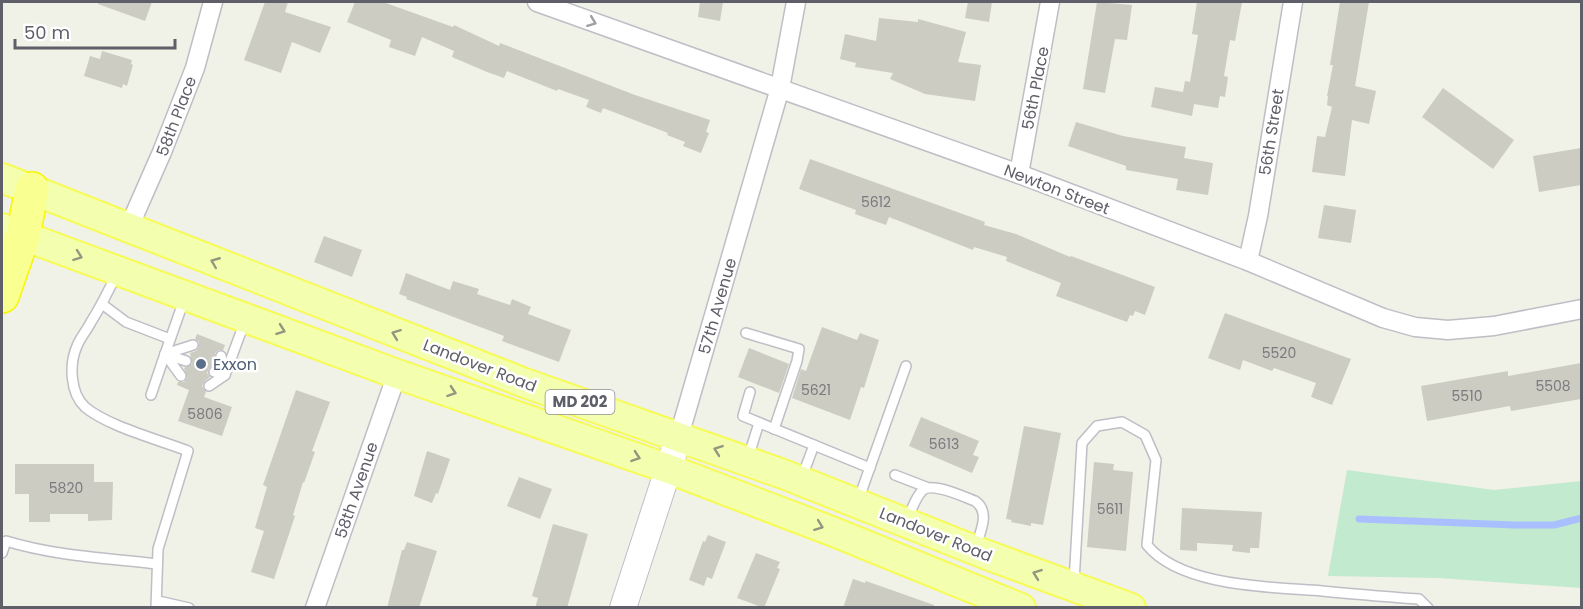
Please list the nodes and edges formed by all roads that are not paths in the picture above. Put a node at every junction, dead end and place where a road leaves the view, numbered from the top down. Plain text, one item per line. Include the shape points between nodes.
1 (213, 2) edge
2 (537, 2) edge
3 (796, 2) edge
4 (1050, 2) edge
5 (1293, 2) edge
6 (780, 88) junction
7 (1019, 174) junction
8 (2, 178) edge
9 (32, 189) junction
10 (129, 227) junction
11 (9, 228) edge
12 (1248, 261) junction
13 (118, 271) junction
14 (185, 295) junction
15 (2, 296) edge
16 (102, 303) junction
17 (1581, 309) edge
18 (246, 317) junction
19 (746, 333) dead end
20 (170, 339) junction
21 (193, 345) dead end
22 (165, 354) junction
23 (221, 356) dead end
24 (186, 362) dead end
25 (906, 366) dead end
26 (214, 372) dead end
27 (397, 374) junction
28 (225, 375) junction
29 (181, 376) dead end
30 (209, 386) dead end
31 (750, 392) dead end
32 (152, 395) dead end
33 (759, 423) junction
34 (774, 429) junction
35 (679, 436) junction
36 (814, 445) junction
37 (747, 461) junction
38 (870, 468) junction
39 (669, 469) junction
40 (895, 475) dead end
41 (801, 481) junction
42 (926, 487) junction
43 (857, 503) junction
44 (906, 522) junction
45 (975, 550) junction
46 (2, 553) edge
47 (157, 564) junction
48 (1073, 587) junction
49 (157, 604) edge
50 (189, 608) edge
51 (315, 608) edge
52 (623, 608) edge
53 (1022, 608) edge
54 (1131, 608) edge
55 (1428, 608) edge

1 - 10 street, 58th Place via 195,68
2 -> 6 street, Newton Street
3 - 6 street, 57th Avenue
4 - 7 street, 56th Place
5 - 12 street, 56th Street
6 - 7 street, Newton Street
6 - 35 street, 57th Avenue
7 - 12 street, Newton Street
8 - 9 main road, Landover Road / MD 202
9 - 10 main road, Landover Road / MD 202
9 - 11 highway
35 -> 10 main road, Landover Road / MD 202 via 522,382
11 -> 13 main road, Landover Road / MD 202
11 - 15 highway
12 - 17 street, Newton Street via 1383,318 1415,327 1448,330 1494,326
13 - 14 main road, Landover Road / MD 202
13 - 16 lane
14 - 18 main road, Landover Road / MD 202
14 - 20 lane
16 - 20 lane via 126,322
16 - 47 lane via 72,362 76,394 100,418 188,451 158,549
18 -> 27 main road, Landover Road / MD 202
18 - 28 lane
19 - 34 lane via 799,349
20 - 22 lane
21 - 22 lane
22 - 24 lane
22 - 29 lane
22 - 32 lane
23 - 28 lane
25 - 38 lane
26 - 28 lane
27 -> 39 main road, Landover Road / MD 202
27 - 51 street, 58th Avenue
28 - 30 lane
31 - 33 lane via 743,416
33 - 34 lane
33 - 37 lane
34 - 36 lane
37 -> 35 main road, Landover Road / MD 202
35 - 39 street, 57th Avenue
36 - 38 lane
36 - 41 lane
37 - 41 main road, Landover Road / MD 202
38 - 43 lane
39 - 52 street, 57th Avenue
39 -> 53 main road, Landover Road / MD 202
40 - 42 lane
41 - 43 main road, Landover Road / MD 202
42 - 44 lane
42 - 45 lane via 936,487 981,505 985,515
43 - 44 main road, Landover Road / MD 202
44 - 45 main road, Landover Road / MD 202
48 -> 45 main road, Landover Road / MD 202
46 - 47 lane via 6,541 31,549
47 - 49 lane
48 - 54 main road, Landover Road / MD 202
48 - 55 lane via 1082,443 1097,426 1122,422 1145,435 1156,460 1147,545 1158,558 1195,575 1244,585 1419,599
49 - 50 lane

